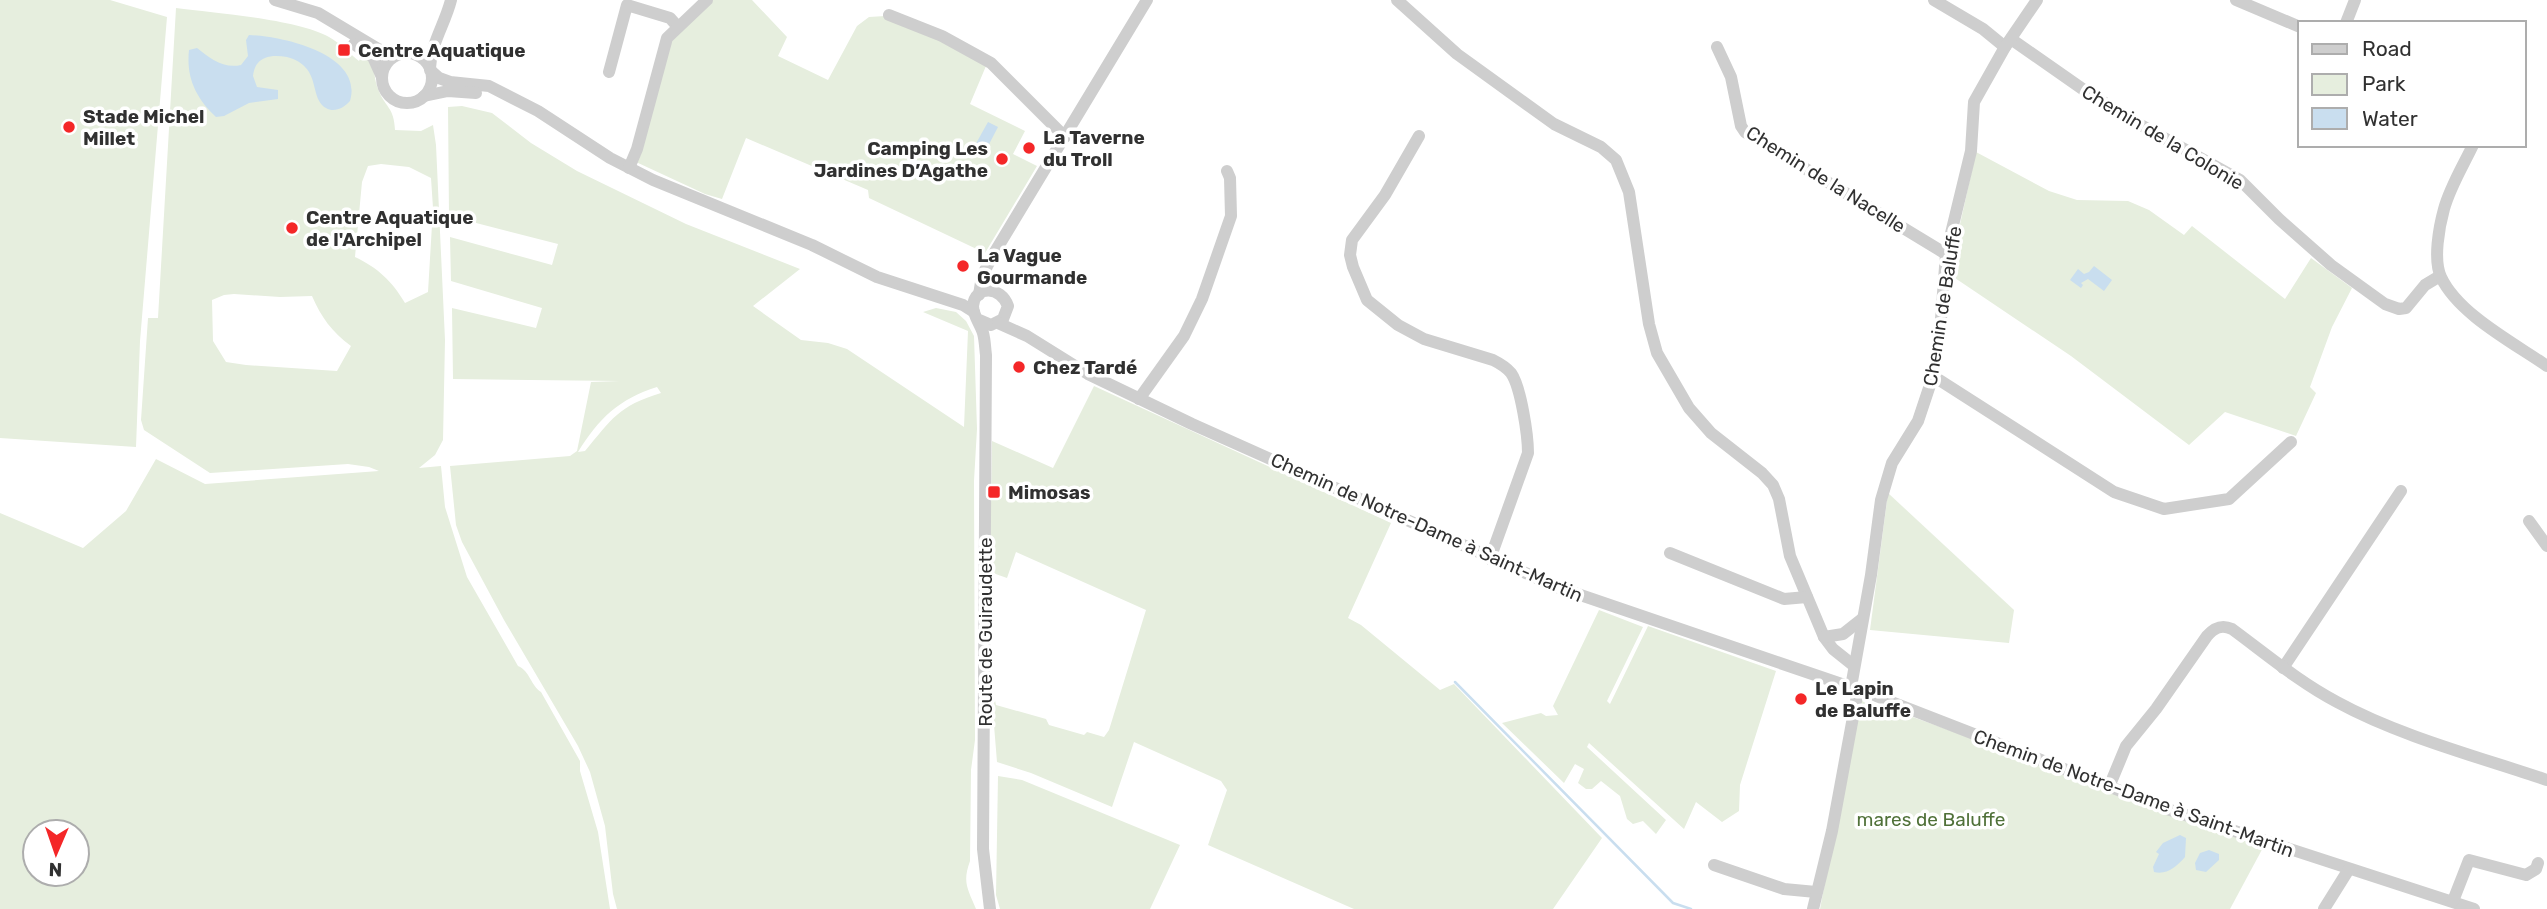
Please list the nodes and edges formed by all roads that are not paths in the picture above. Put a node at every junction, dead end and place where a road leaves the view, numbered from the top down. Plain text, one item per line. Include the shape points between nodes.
1 (275, 0) edge
2 (451, 0) edge
3 (707, 0) edge
4 (1147, 0) edge
5 (1397, 0) edge
6 (1934, 0) edge
7 (2037, 0) edge
8 (2236, 0) edge
9 (2355, 0) edge
10 (889, 15) dead end
11 (326, 18) junction
12 (2347, 21) edge
13 (2298, 26) edge
14 (678, 27) junction
15 (435, 39) junction
16 (2008, 43) junction
17 (1717, 47) dead end
18 (404, 54) junction
19 (430, 69) junction
20 (609, 72) dead end
21 (382, 78) junction
22 (424, 96) junction
23 (510, 99) junction
24 (1419, 136) dead end
25 (1065, 137) junction
26 (2472, 147) edge
27 (629, 168) junction
28 (1227, 171) dead end
29 (1946, 254) junction
30 (989, 263) junction
31 (2440, 276) junction
32 (993, 291) junction
33 (978, 296) junction
34 (946, 300) junction
35 (976, 316) junction
36 (1000, 320) junction
37 (986, 355) junction
38 (2547, 366) edge
39 (1933, 376) junction
40 (1139, 399) junction
41 (2291, 442) dead end
42 (2401, 491) dead end
43 (2529, 521) dead end
44 (2547, 546) edge
45 (1670, 553) dead end
46 (1490, 559) junction
47 (1807, 597) junction
48 (1862, 619) junction
49 (1824, 637) junction
50 (1853, 665) junction
51 (2283, 668) junction
52 (1854, 688) junction
53 (2547, 780) edge
54 (2109, 787) junction
55 (2538, 863) dead end
56 (1714, 865) dead end
57 (2349, 869) junction
58 (1816, 892) junction
59 (2453, 901) junction
60 (990, 909) edge
61 (1813, 909) edge
62 (2325, 909) edge
63 (2474, 909) edge

1 - 11 street
2 - 15 street
3 - 14 street
4 - 25 street
5 - 47 street via 1457,54 1554,124 1601,147 1616,160 1629,192 1657,353 1689,408 1711,433 1773,485 1790,556
6 - 16 street
7 - 16 street, Chemin de Baluffe
8 - 13 street
9 - 12 street
10 - 25 street via 992,63
11 - 18 street via 378,49
11 - 21 street via 373,57
14 - 20 street via 670,18 627,5
14 - 27 street via 667,38
15 - 18 street
15 - 19 street
16 - 29 street, Chemin de Baluffe via 1974,102 1971,151
16 - 31 street, Chemin de la Colonie via 2240,180 2331,265 2385,304 2406,308 2425,285
17 - 29 street, Chemin de la Nacelle via 1731,77 1745,132
18 - 19 street via 425,61
18 - 21 street via 390,60
19 - 22 street via 430,89
19 - 23 street via 439,78 489,86
21 - 22 street via 397,101 416,102
22 - 23 street via 464,92
23 - 27 street via 538,111
24 - 46 street via 1352,240 1350,254 1360,289 1387,318 1424,339 1493,360 1513,376 1528,453
25 - 30 street
26 - 31 street via 2444,208
27 - 34 street via 877,277
28 - 40 street via 1231,216 1202,299 1184,336
29 - 39 street, Chemin de Baluffe
30 - 32 street
30 - 33 street
31 - 38 street via 2479,319
32 - 33 street
32 - 36 street via 1005,299
33 - 34 street
33 - 35 street
34 - 35 street via 963,305
35 - 36 street via 987,325
35 - 37 street, Route de Guiraudette
36 - 37 street, Route de Guiraudette
36 - 40 street, Chemin de Notre-Dame à Saint-Martin
37 - 60 street, Route de Guiraudette via 984,849
39 - 41 street via 2114,492 2164,509 2229,499
39 - 48 street, Chemin de Baluffe via 1918,421 1892,463 1881,500
40 - 46 street, Chemin de Notre-Dame à Saint-Martin
42 - 51 street
43 - 44 street
45 - 47 street via 1784,599
46 - 52 street, Chemin de Notre-Dame à Saint-Martin via 1557,587
47 - 49 street
48 - 49 street via 1843,634
48 - 50 street, Chemin de Baluffe
49 - 50 street
50 - 52 street, Chemin de Baluffe
51 - 53 street via 2337,702 2397,728
51 - 54 street via 2232,629 2215,628 2126,746
52 - 54 street, Chemin de Notre-Dame à Saint-Martin
52 - 58 street, Chemin de Baluffe via 1832,831
54 - 57 street, Chemin de Notre-Dame à Saint-Martin
55 - 59 street via 2526,874 2469,859
56 - 58 street via 1784,889
57 - 59 street, Chemin de Notre-Dame à Saint-Martin
57 - 62 street
58 - 61 street, Chemin de Baluffe
59 - 63 street, Chemin de Notre-Dame à Saint-Martin

